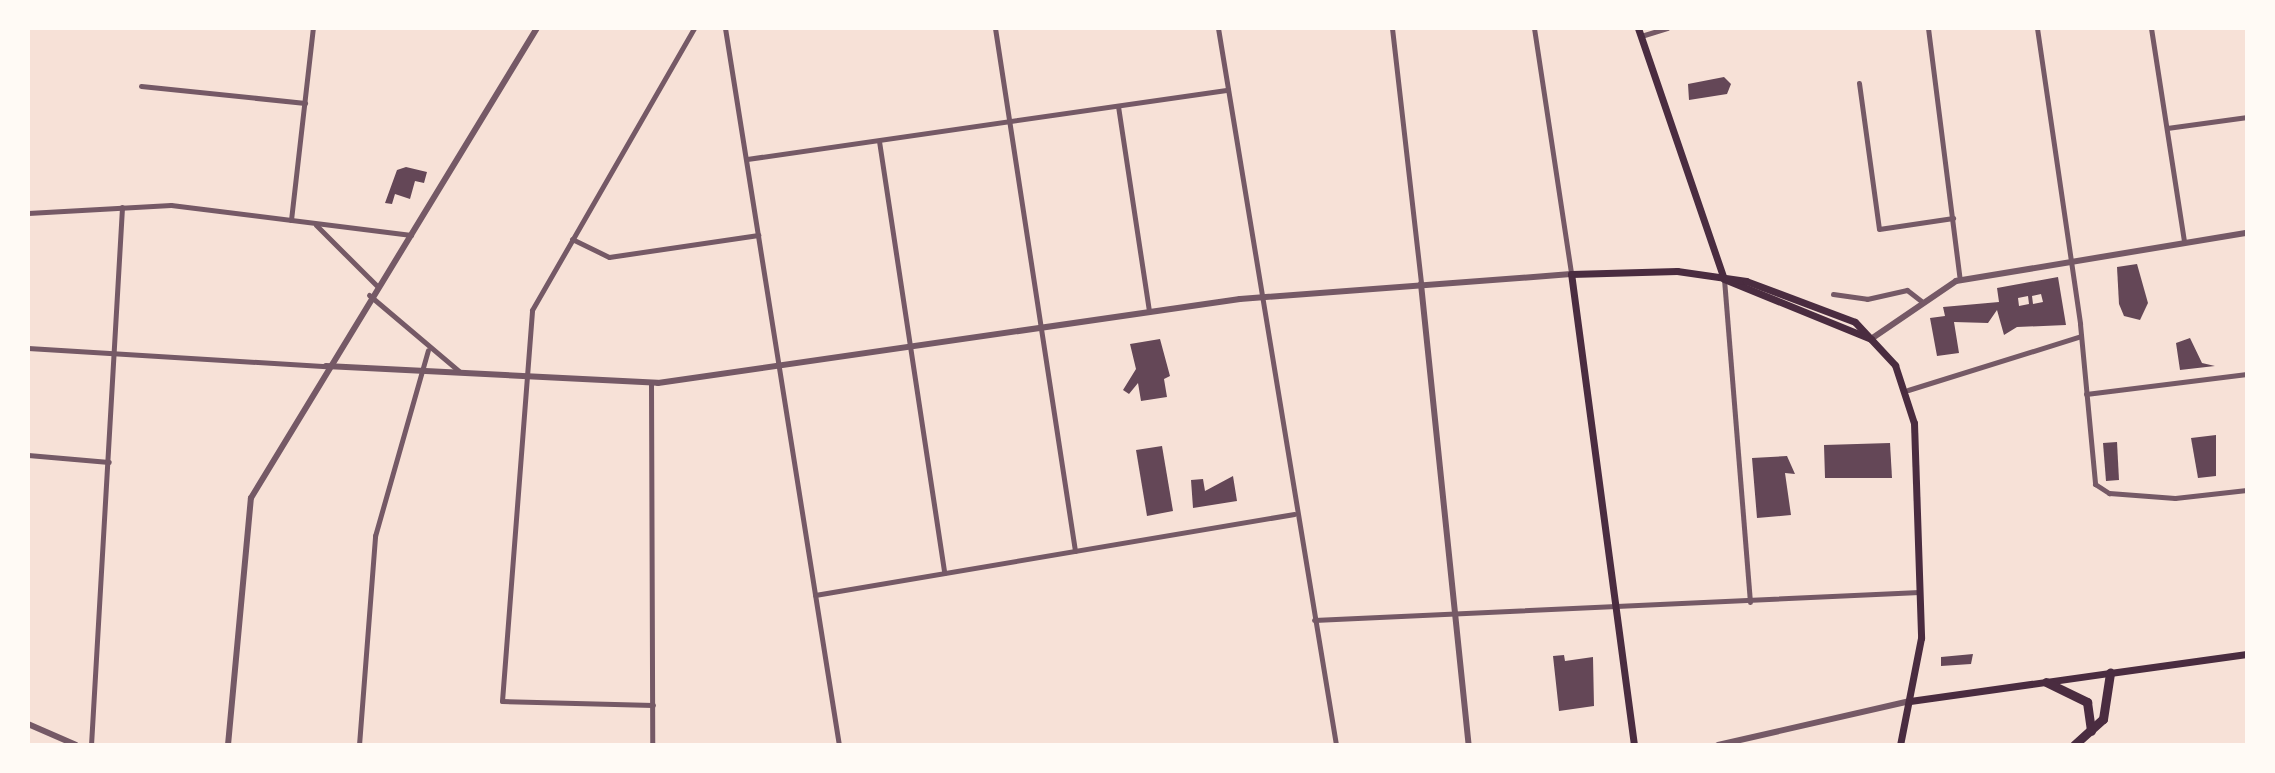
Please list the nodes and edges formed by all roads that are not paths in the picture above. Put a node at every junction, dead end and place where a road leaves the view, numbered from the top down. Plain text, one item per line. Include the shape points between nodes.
1 (313, 28) edge
2 (537, 28) edge
3 (694, 28) edge
4 (725, 28) edge
5 (995, 28) edge
6 (1218, 28) edge
7 (1392, 28) edge
8 (1534, 28) edge
9 (1667, 28) edge
10 (1928, 28) edge
11 (2037, 28) edge
12 (2151, 28) edge
13 (1639, 32) edge
14 (1859, 83) dead end
15 (141, 86) dead end
16 (1228, 90) junction
17 (305, 103) junction
18 (1118, 106) junction
19 (2247, 117) edge
20 (1009, 123) junction
21 (2167, 128) junction
22 (879, 141) junction
23 (747, 159) junction
24 (122, 207) junction
25 (28, 213) edge
26 (1953, 218) junction
27 (291, 220) junction
28 (308, 222) junction
29 (2247, 233) edge
30 (411, 235) junction
31 (758, 235) junction
32 (572, 239) junction
33 (2184, 242) junction
34 (2071, 261) junction
35 (1571, 274) junction
36 (1724, 279) junction
37 (1960, 280) junction
38 (1421, 284) junction
39 (376, 285) junction
40 (1833, 294) dead end
41 (369, 295) junction
42 (1258, 297) junction
43 (1921, 301) junction
44 (1149, 312) junction
45 (1040, 328) junction
46 (2081, 336) junction
47 (1871, 339) junction
48 (910, 347) junction
49 (28, 348) edge
50 (428, 350) junction
51 (117, 354) junction
52 (326, 366) junction
53 (780, 366) junction
54 (427, 372) junction
55 (461, 372) junction
56 (2247, 374) edge
57 (527, 376) junction
58 (651, 384) junction
59 (1908, 390) junction
60 (2086, 394) junction
61 (28, 455) edge
62 (109, 462) junction
63 (2247, 490) edge
64 (1294, 514) junction
65 (1075, 551) junction
66 (944, 573) junction
67 (1920, 592) junction
68 (815, 595) junction
69 (1750, 602) junction
70 (1616, 608) junction
71 (1455, 614) junction
72 (1314, 620) junction
73 (2247, 654) edge
74 (2110, 673) junction
75 (2046, 682) junction
76 (1910, 701) junction
77 (653, 705) junction
78 (28, 724) edge
79 (2091, 731) junction
80 (76, 745) edge
81 (91, 745) edge
82 (228, 745) edge
83 (359, 745) edge
84 (652, 745) edge
85 (839, 745) edge
86 (1336, 745) edge
87 (1469, 745) edge
88 (1634, 745) edge
89 (1718, 745) edge
90 (1900, 745) edge
91 (2074, 745) edge

1 - 17 street
2 - 30 street
3 - 32 street
4 - 23 street
5 - 20 street
6 - 16 street
7 - 38 street
8 - 35 street
9 - 13 street
10 - 26 street
11 - 34 street
12 - 21 street
13 - 36 main road
14 - 26 street via 1879,229
15 - 17 street
16 - 18 street
16 - 42 street
17 - 27 street
18 - 20 street
18 - 44 street
19 - 21 street
20 - 22 street
20 - 45 street
21 - 33 street
22 - 23 street
22 - 48 street
23 - 31 street
24 - 25 street
24 - 27 street via 171,205
24 - 51 street
26 - 37 street
27 - 28 street
28 - 30 street
28 - 39 street via 330,233
29 - 33 street
30 - 39 street
31 - 32 street via 609,257
31 - 53 street
32 - 57 street via 532,310
33 - 34 street
34 - 37 street
34 - 46 street
35 - 36 main road via 1672,271
35 - 38 street
35 - 70 main road
36 - 47 main road
36 - 47 main road via 1842,316
36 - 69 street
37 - 43 street
38 - 42 street
38 - 71 street
39 - 41 street
40 - 43 street via 1869,299 1909,290
41 - 50 street
41 - 52 street
42 - 44 street
42 - 64 street
43 - 47 street
44 - 45 street
45 - 48 street
45 - 65 street
46 - 59 street
46 - 60 street
47 - 59 main road
48 - 53 street
48 - 66 street
49 - 51 street
50 - 54 street
50 - 55 street
51 - 52 street
51 - 62 street
52 - 54 street
52 - 82 street via 249,505
53 - 58 street
53 - 68 street
54 - 55 street
54 - 83 street via 376,534
55 - 57 street
56 - 60 street
57 - 58 street
57 - 77 street via 502,701
58 - 77 street
59 - 67 main road
60 - 63 street via 2096,486 2111,494 2181,498
61 - 62 street
62 - 81 street
64 - 65 street
64 - 72 street
65 - 66 street
66 - 68 street
67 - 69 street
67 - 76 main road via 1921,648
68 - 85 street
69 - 70 street
70 - 71 street
70 - 88 main road
71 - 72 street
71 - 87 street
72 - 86 street
73 - 74 main road
74 - 75 main road
74 - 79 highway via 2106,713
75 - 76 main road
75 - 79 highway via 2086,700
76 - 89 street
76 - 90 main road
77 - 84 street
78 - 80 street
79 - 91 highway

